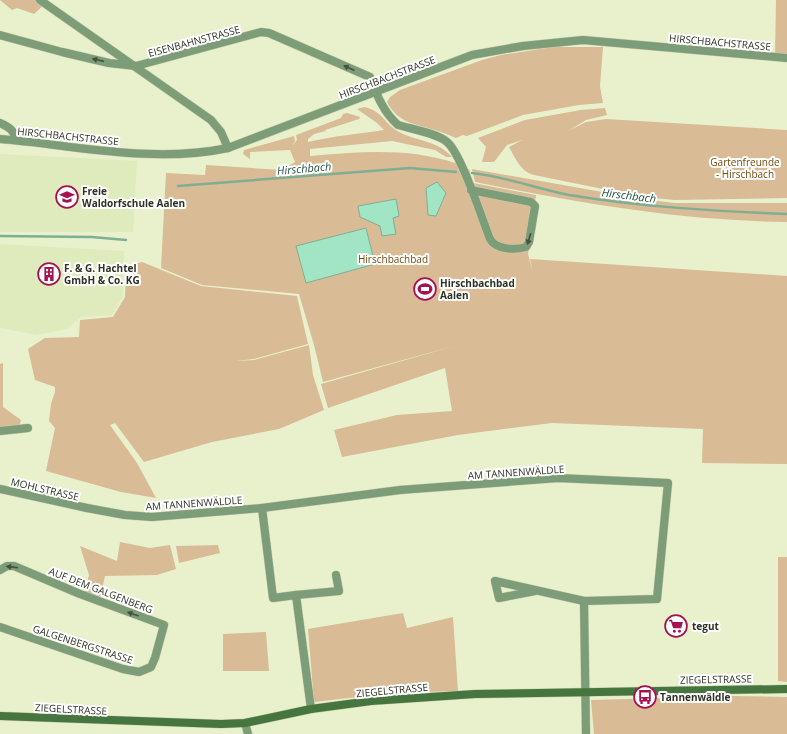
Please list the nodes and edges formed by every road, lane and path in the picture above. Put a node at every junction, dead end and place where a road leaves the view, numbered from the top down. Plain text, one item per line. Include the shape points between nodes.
1 (40, 0) edge
2 (0, 35) edge
3 (787, 58) edge
4 (136, 66) junction
5 (376, 92) junction
6 (0, 123) edge
7 (0, 139) edge
8 (16, 140) junction
9 (228, 148) junction
10 (471, 190) junction
11 (28, 428) dead end
12 (0, 431) edge
13 (0, 488) edge
14 (86, 508) joint
15 (262, 508) junction
16 (0, 570) edge
17 (336, 575) dead end
18 (535, 591) dead end
19 (296, 596) junction
20 (584, 601) junction
21 (0, 627) edge
22 (155, 658) joint
23 (787, 690) edge
24 (584, 692) junction
25 (311, 710) junction
26 (0, 716) edge
27 (245, 723) junction
28 (248, 734) edge
29 (586, 734) edge

1 - 4 street
4 -> 2 street, EISENBAHNSTRASSE via 109,63
3 - 5 street, HIRSCHBACHSTRASSE via 583,40 523,46 472,55
5 -> 4 street, EISENBAHNSTRASSE via 370,77 269,33 261,32
4 - 9 street via 211,120 221,132
5 - 9 street, HIRSCHBACHSTRASSE
5 - 10 street, EISENBAHNSTRASSE via 383,108 398,125 448,142 460,162
6 - 8 street via 10,127
7 - 8 street, HIRSCHBACHSTRASSE
8 - 9 street, HIRSCHBACHSTRASSE via 153,154 206,153
10 -> 10 street, EISENBAHNSTRASSE via 531,202 535,206 526,247 497,247 492,244
11 - 12 street
13 - 14 street, MOHLSTRASSE
14 - 15 street, AM TANNENWÄLDLE via 152,517
15 - 19 street via 273,598
15 - 20 street, AM TANNENWÄLDLE via 400,490 558,478 668,483 657,599
22 -> 16 street, AUF DEM GALGENBERG via 164,625 14,566
17 - 19 street via 339,591
18 - 20 street
19 - 25 street
20 - 24 street
21 - 22 street, GALGENBERGSTRASSE via 123,669 139,672 151,668
23 - 24 main road, ZIEGELSTRASSE
24 - 25 main road, ZIEGELSTRASSE via 408,698
24 - 29 street
25 - 27 main road, ZIEGELSTRASSE
26 - 27 main road, ZIEGELSTRASSE via 160,723
27 - 28 street

